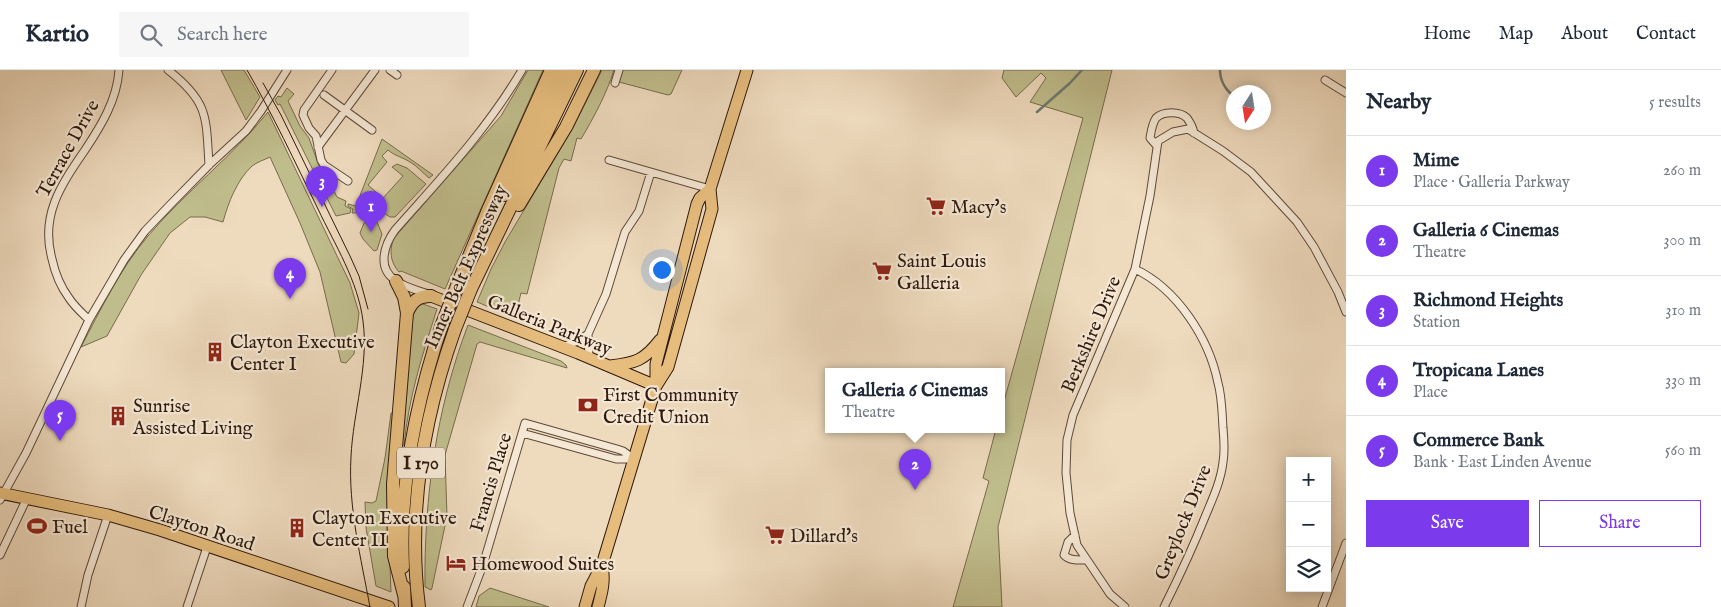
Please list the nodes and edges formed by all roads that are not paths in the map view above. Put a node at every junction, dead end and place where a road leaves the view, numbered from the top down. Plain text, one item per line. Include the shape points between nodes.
1 (119, 70) edge
2 (168, 70) edge
3 (287, 70) edge
4 (332, 70) edge
5 (375, 70) edge
6 (390, 70) edge
7 (522, 70) edge
8 (551, 70) edge
9 (564, 70) edge
10 (577, 70) edge
11 (594, 70) edge
12 (619, 70) edge
13 (747, 70) edge
14 (397, 75) dead end
15 (1325, 80) dead end
16 (616, 83) dead end
17 (1346, 93) edge
18 (324, 94) dead end
19 (345, 110) junction
20 (372, 130) dead end
21 (1194, 133) junction
22 (1158, 144) junction
23 (318, 147) junction
24 (608, 160) dead end
25 (209, 165) junction
26 (651, 172) junction
27 (348, 181) dead end
28 (710, 189) junction
29 (498, 233) junction
30 (1135, 269) junction
31 (464, 270) junction
32 (396, 281) junction
33 (431, 296) junction
34 (1346, 312) edge
35 (408, 314) junction
36 (89, 320) junction
37 (588, 334) junction
38 (662, 336) junction
39 (562, 347) junction
40 (589, 358) junction
41 (608, 366) junction
42 (656, 386) junction
43 (522, 433) junction
44 (634, 459) junction
45 (1, 496) edge
46 (27, 498) junction
47 (108, 515) junction
48 (1076, 535) junction
49 (1346, 543) edge
50 (207, 547) junction
51 (0, 555) edge
52 (1087, 560) junction
53 (602, 565) junction
54 (405, 601) edge
55 (358, 602) edge
56 (418, 604) edge
57 (81, 607) edge
58 (187, 607) edge
59 (388, 607) edge
60 (468, 607) edge
61 (585, 607) edge
62 (598, 607) edge
63 (1125, 607) edge
64 (1164, 607) edge
65 (1322, 607) edge

1 - 36 street, Terrace Drive via 105,119 58,193 50,212 50,254 56,276 69,298
2 - 25 street via 184,82 203,110
3 - 25 street via 246,131
4 - 23 street via 303,115 316,136
5 - 19 street
6 - 14 street
7 - 32 street via 473,142 389,237 384,265
8 - 31 highway, Inner Belt Expressway / I 170
9 - 31 highway via 486,232
10 - 29 highway, Inner Belt Expressway / I 170
11 - 29 highway via 547,161
12 - 16 street
13 - 28 main road
15 - 17 street
18 - 19 street
19 - 20 street
19 - 23 street
21 - 22 street via 1188,129 1173,132
21 - 22 street, Berkshire Drive via 1186,118 1178,114 1163,114 1156,118 1151,129 1150,138
21 - 34 street via 1251,172 1297,222 1314,247
22 - 30 street, Berkshire Drive
23 - 27 street via 324,165
24 - 26 street
25 - 36 street via 145,231
26 - 28 street
26 - 37 street via 639,211 625,232 606,294
28 - 38 main road via 697,204
28 - 42 main road via 712,210 668,367
29 - 56 highway, Inner Belt Expressway / I 170, bridge via 455,329 434,397 420,470 415,520
30 - 48 street, Berkshire Drive via 1074,415 1067,440 1066,473
30 - 64 street, Greylock Drive via 1165,288 1185,310 1210,359 1222,408 1224,462 1186,564
31 - 54 highway, Inner Belt Expressway / I 170, bridge via 442,324 421,394 408,465 403,530
32 - 33 street, Galleria Parkway
32 - 35 highway
33 - 35 highway via 413,301
33 - 39 main road, Galleria Parkway
35 - 54 highway via 393,484 394,556
36 - 45 street via 26,453
37 - 39 street
37 - 40 street
38 - 41 main road via 643,358 634,363
38 - 42 main road via 655,369
39 - 40 main road, Galleria Parkway
40 - 41 main road, Galleria Parkway
41 - 42 main road, Galleria Parkway
42 - 44 main road
43 - 44 street via 616,460
43 - 44 street, Francis Place via 525,423 618,449
43 - 60 street, Francis Place
44 - 53 main road
45 - 46 main road, Clayton Road
46 - 47 main road, Clayton Road
46 - 51 street
47 - 50 main road, Clayton Road
47 - 57 street
48 - 52 street, Berkshire Drive via 1077,545
48 - 52 street via 1068,542 1064,555
49 - 65 street
50 - 55 main road, Clayton Road
50 - 58 street
52 - 63 street, Berkshire Drive via 1110,594
53 - 61 main road
53 - 62 main road via 604,588
55 - 59 main road, Clayton Road

